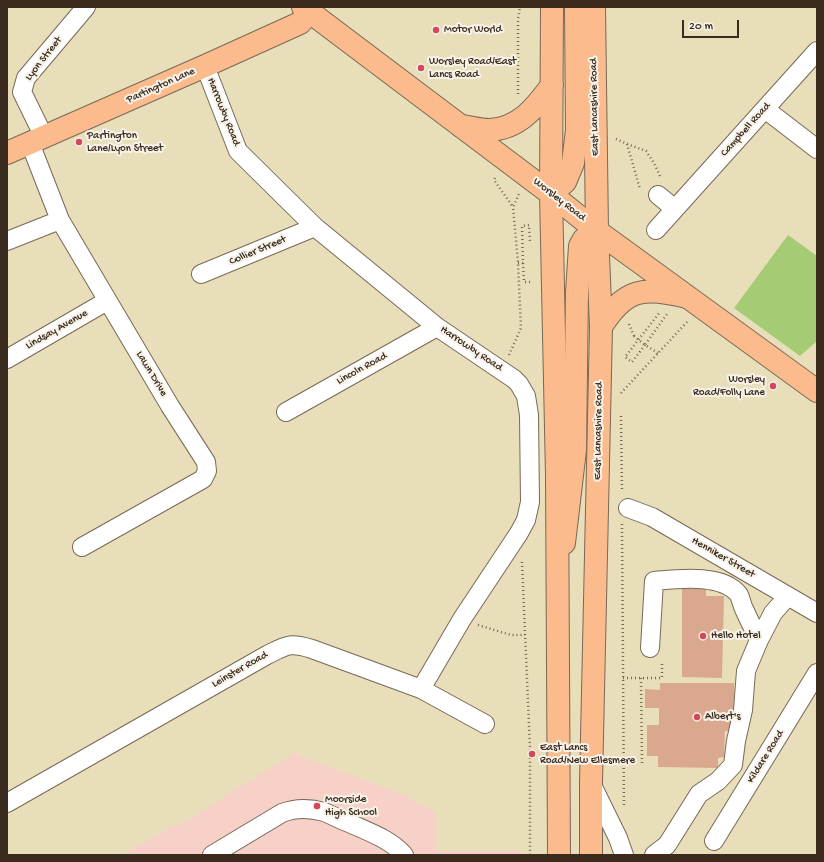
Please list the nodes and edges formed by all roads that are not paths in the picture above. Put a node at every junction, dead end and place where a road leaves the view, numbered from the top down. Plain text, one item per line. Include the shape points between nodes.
1 (86, 7) edge
2 (552, 7) edge
3 (576, 7) edge
4 (607, 7) edge
5 (307, 10) edge
6 (594, 16) edge
7 (817, 51) edge
8 (205, 66) junction
9 (552, 85) junction
10 (765, 109) junction
11 (461, 126) junction
12 (37, 140) junction
13 (817, 149) edge
14 (7, 153) edge
15 (552, 194) junction
16 (649, 194) road end
17 (674, 209) junction
18 (60, 220) junction
19 (315, 227) junction
20 (656, 230) dead end
21 (597, 231) junction
22 (7, 240) edge
23 (201, 274) dead end
24 (107, 301) junction
25 (694, 302) junction
26 (437, 327) junction
27 (601, 327) junction
28 (7, 359) edge
29 (817, 391) edge
30 (286, 412) dead end
31 (624, 508) road end
32 (82, 547) dead end
33 (558, 580) junction
34 (788, 596) junction
35 (817, 613) edge
36 (759, 640) junction
37 (650, 648) road end
38 (817, 673) edge
39 (421, 689) junction
40 (485, 724) dead end
41 (591, 783) junction
42 (7, 803) edge
43 (714, 841) dead end
44 (212, 855) edge
45 (404, 855) edge
46 (559, 855) edge
47 (591, 855) edge
48 (624, 855) edge
49 (654, 855) edge

1 - 12 street, Lyon Street via 26,78 22,92
2 - 9 main road
3 - 15 main road via 575,150 565,182
4 - 6 street
5 - 8 main road, Partington Lane via 300,23
5 - 11 main road, Worsley Road
6 - 21 main road, East Lancashire Road
7 - 10 street, Campbell Road
8 - 12 main road, Partington Lane
8 - 19 street, Harrowby Road via 238,151
9 - 11 main road via 537,105 510,126 489,130
9 - 15 main road
10 - 13 street
10 - 17 street, Campbell Road
11 - 15 main road, Worsley Road
12 - 14 main road, Partington Lane
12 - 18 street, Lawn Drive
15 - 21 main road, Worsley Road
15 - 33 main road
16 - 17 street
17 - 20 street, Campbell Road
18 - 22 street
18 - 24 street, Lawn Drive
19 - 23 street, Collier Street
19 - 26 street, Harrowby Road
21 - 25 main road, Worsley Road
21 - 27 main road, East Lancashire Road
21 - 33 main road via 589,234 580,246 575,450
24 - 28 street, Lindsay Avenue
24 - 32 street, Lawn Drive via 206,462 207,471 203,479
25 - 27 main road via 658,291 634,293 615,307
25 - 29 main road, Worsley Road
26 - 30 street, Lincoln Road
26 - 39 street, Harrowby Road via 520,384 528,404 530,502 526,520 519,533 462,619
27 - 41 main road, East Lancashire Road
31 - 34 street, Henniker Street via 652,517
33 - 46 main road
34 - 35 street, Henniker Street
34 - 36 street via 773,613
36 - 37 street via 739,595 732,589 722,583 683,578 654,581
36 - 49 street via 746,671 743,710 733,765 718,781 699,794 667,845
38 - 43 street, Kildare Road
39 - 40 street, Leinster Road
39 - 42 street, Leinster Road via 312,648 290,644
41 - 47 main road, East Lancashire Road
41 - 48 street
44 - 45 street via 282,813 302,809 324,812 386,840

